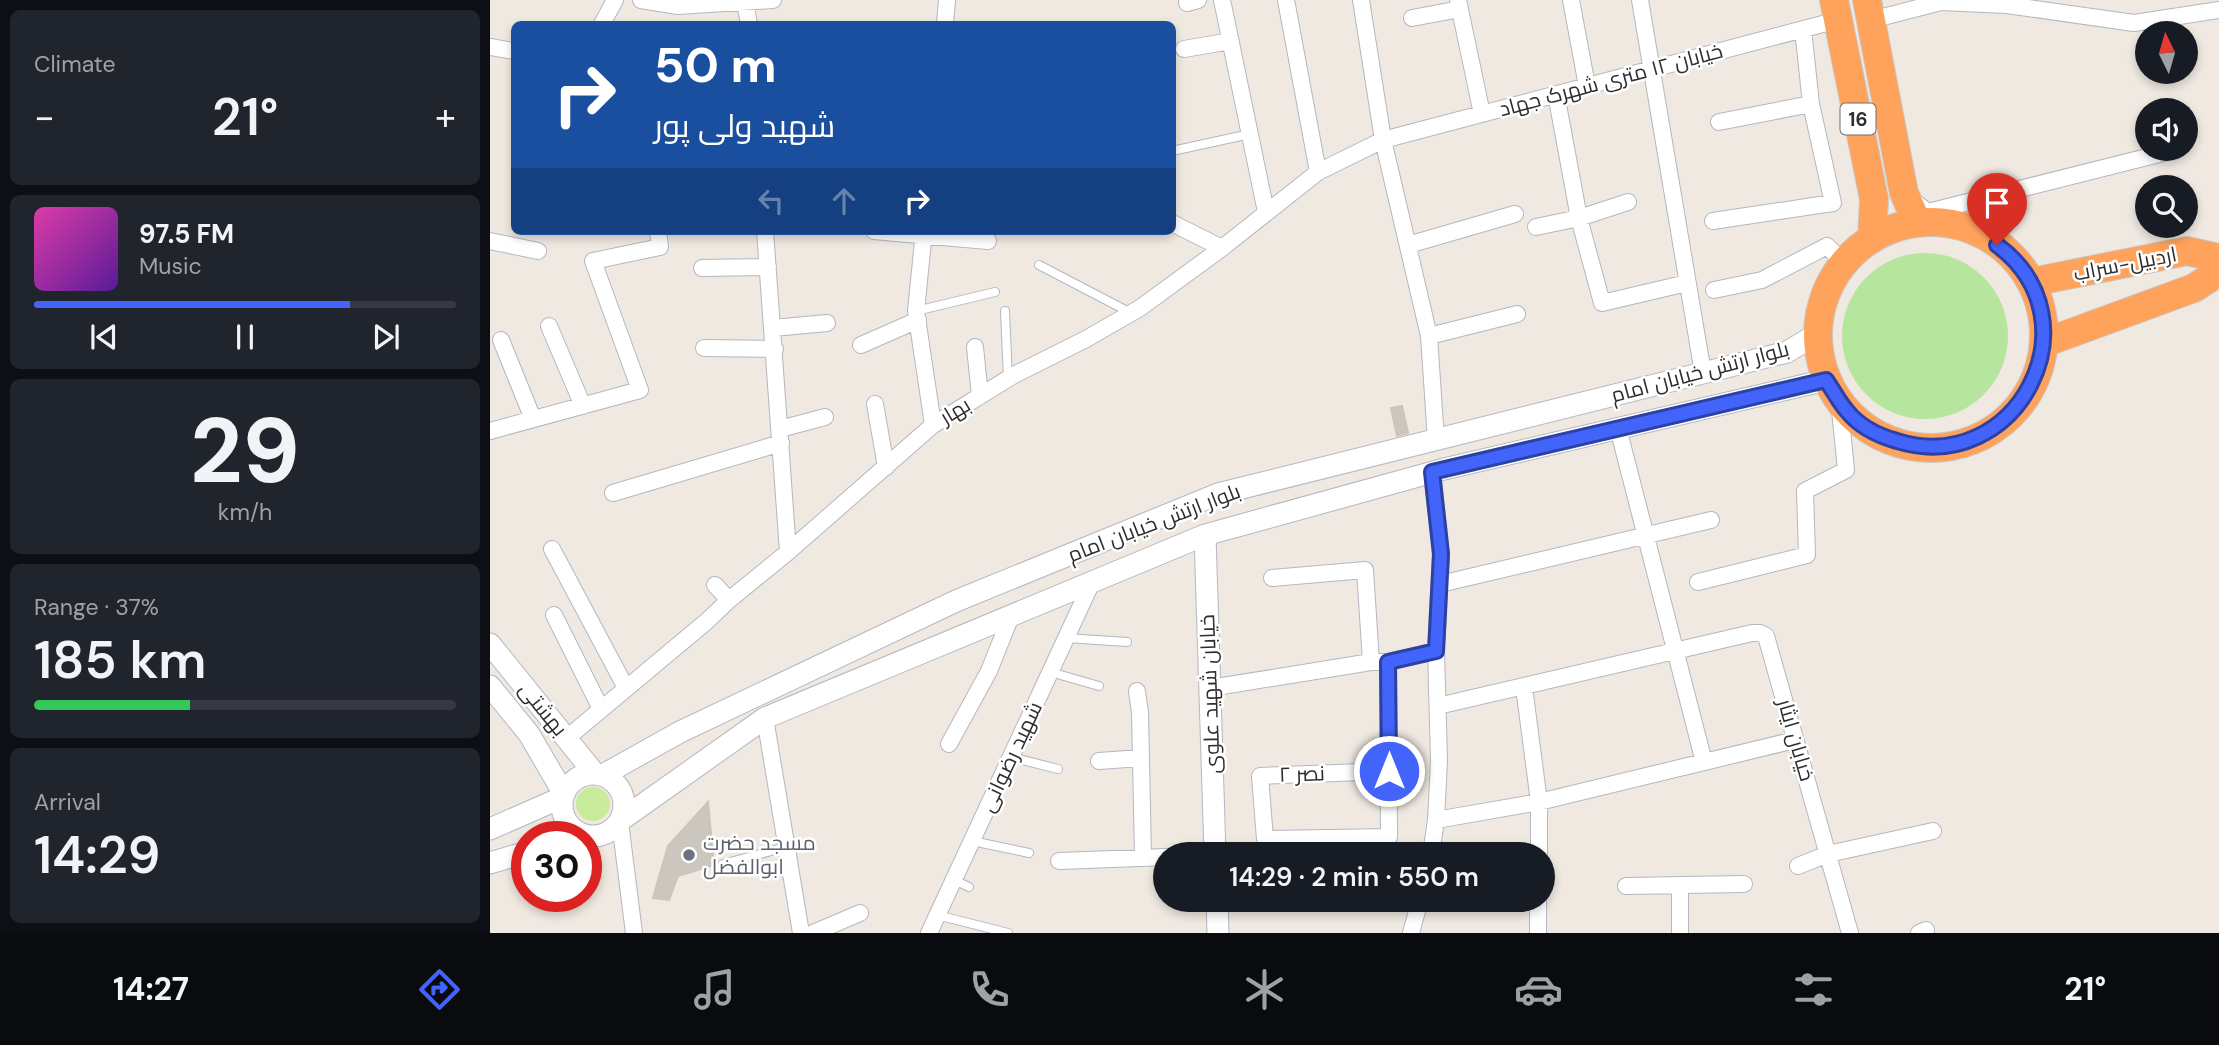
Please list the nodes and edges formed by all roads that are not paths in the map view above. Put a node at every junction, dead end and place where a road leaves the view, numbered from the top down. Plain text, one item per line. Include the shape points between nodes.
1 (615, 0) edge
2 (641, 0) edge
3 (773, 0) edge
4 (947, 0) edge
5 (1222, 0) edge
6 (1286, 0) edge
7 (1361, 0) edge
8 (1571, 0) edge
9 (1640, 0) edge
10 (745, 2) junction
11 (1459, 4) edge
12 (1836, 10) edge
13 (1869, 10) edge
14 (2219, 10) edge
15 (1412, 19) dead end
16 (604, 21) edge
17 (748, 21) edge
18 (945, 21) edge
19 (1803, 29) junction
20 (1231, 41) junction
21 (490, 47) edge
22 (1184, 49) dead end
23 (511, 50) edge
24 (1652, 69) junction
25 (1587, 86) junction
26 (1556, 94) junction
27 (1811, 104) junction
28 (1482, 114) junction
29 (1719, 122) dead end
30 (1250, 134) junction
31 (1383, 140) junction
32 (1176, 150) edge
33 (2135, 160) edge
34 (1318, 172) junction
35 (1905, 194) junction
36 (1874, 199) junction
37 (1628, 202) dead end
38 (1266, 212) junction
39 (1515, 214) dead end
40 (1579, 218) junction
41 (1713, 221) dead end
42 (1917, 222) junction
43 (1176, 225) edge
44 (1536, 227) dead end
45 (658, 235) edge
46 (765, 235) edge
47 (924, 235) edge
48 (940, 235) edge
49 (1872, 238) junction
50 (521, 239) edge
51 (490, 241) edge
52 (988, 241) dead end
53 (1408, 245) junction
54 (1222, 248) junction
55 (538, 251) dead end
56 (2219, 258) edge
57 (1844, 263) junction
58 (1039, 265) dead end
59 (768, 267) junction
60 (702, 268) dead end
61 (2219, 272) edge
62 (2032, 282) junction
63 (1687, 283) junction
64 (1714, 290) dead end
65 (995, 292) dead end
66 (1004, 311) dead end
67 (1132, 313) junction
68 (1517, 314) dead end
69 (917, 315) junction
70 (827, 323) dead end
71 (549, 326) dead end
72 (773, 328) junction
73 (1817, 334) junction
74 (1429, 336) junction
75 (500, 340) dead end
76 (2044, 343) junction
77 (861, 345) dead end
78 (975, 347) dead end
79 (704, 348) dead end
80 (775, 349) junction
81 (1778, 355) junction
82 (1703, 373) junction
83 (1008, 379) junction
84 (1781, 390) junction
85 (1833, 390) junction
86 (980, 396) junction
87 (875, 404) dead end
88 (583, 406) junction
89 (825, 418) dead end
90 (533, 419) junction
91 (933, 425) junction
92 (1618, 428) junction
93 (490, 431) edge
94 (781, 436) junction
95 (1436, 440) junction
96 (886, 467) junction
97 (1432, 472) junction
98 (613, 493) dead end
99 (1711, 520) dead end
100 (1646, 534) junction
101 (1205, 535) junction
102 (552, 549) dead end
103 (788, 552) junction
104 (1272, 578) dead end
105 (1092, 582) junction
106 (1698, 582) dead end
107 (1440, 584) junction
108 (715, 585) dead end
109 (729, 600) junction
110 (554, 615) dead end
111 (1012, 615) junction
112 (1066, 638) junction
113 (1127, 642) dead end
114 (490, 644) edge
115 (1436, 651) junction
116 (1677, 652) junction
117 (1371, 662) junction
118 (1388, 662) junction
119 (1050, 672) junction
120 (490, 686) edge
121 (1099, 686) dead end
122 (1524, 687) junction
123 (626, 688) junction
124 (1210, 688) junction
125 (1137, 691) dead end
126 (1438, 706) junction
127 (601, 709) junction
128 (765, 718) junction
129 (567, 738) junction
130 (1795, 740) junction
131 (950, 744) dead end
132 (1011, 757) junction
133 (1141, 758) junction
134 (1099, 761) dead end
135 (1704, 762) junction
136 (1058, 769) dead end
137 (1389, 771) junction
138 (599, 775) junction
139 (564, 795) junction
140 (1539, 802) junction
141 (1436, 820) junction
142 (566, 821) edge
143 (620, 821) junction
144 (490, 829) edge
145 (1933, 831) dead end
146 (602, 835) edge
147 (972, 842) junction
148 (1215, 842) edge
149 (1433, 842) edge
150 (1539, 842) edge
151 (786, 847) junction
152 (1030, 853) dead end
153 (1828, 854) junction
154 (511, 857) edge
155 (1143, 857) junction
156 (1153, 857) edge
157 (1059, 860) dead end
158 (490, 863) edge
159 (723, 864) dead end
160 (1798, 866) dead end
161 (954, 880) junction
162 (1744, 884) dead end
163 (1680, 885) junction
164 (1626, 886) dead end
165 (969, 887) dead end
166 (1217, 912) edge
167 (1417, 912) edge
168 (1538, 912) edge
169 (860, 913) dead end
170 (937, 915) junction
171 (630, 931) edge
172 (801, 933) edge
173 (813, 933) edge
174 (929, 933) edge
175 (1008, 933) edge
176 (1218, 933) edge
177 (1411, 933) edge
178 (1525, 933) edge
179 (1538, 933) edge
180 (1680, 933) edge
181 (1850, 933) edge

1 - 16 street
2 - 10 street via 678,6
3 - 10 street
4 - 18 street
5 - 20 street
6 - 34 street
7 - 31 street
8 - 25 street
9 - 24 street
10 - 17 street
11 - 15 street
11 - 28 street
12 - 19 street, خیابان ۱۲ متری شهرک جهاد
12 - 36 highway, 16
13 - 14 street via 1941,2 2007,5 2134,23
13 - 35 highway, 16
19 - 24 street, خیابان ۱۲ متری شهرک جهاد
19 - 27 street
20 - 22 street
20 - 30 street
21 - 23 street
24 - 25 street, خیابان ۱۲ متری شهرک جهاد
24 - 63 street
25 - 26 street, خیابان ۱۲ متری شهرک جهاد
26 - 28 street, خیابان ۱۲ متری شهرک جهاد
26 - 40 street
27 - 29 street
27 - 41 street via 1833,203
28 - 31 street, خیابان ۱۲ متری شهرک جهاد
30 - 32 lane
30 - 38 street
31 - 34 street, بهار
31 - 53 street
33 - 35 street via 1928,212
34 - 38 street, بهار
35 - 36 highway via 1892,207 1881,206
35 - 42 highway, 16
36 - 49 highway, 16
37 - 40 street
38 - 54 street, بهار
39 - 53 street
40 - 44 street
40 - 63 street via 1602,303
42 - 49 highway
42 - 62 highway via 1951,223 1984,234 2011,255
43 - 54 street
45 - 88 street via 660,247 593,261 640,390
46 - 59 street
47 - 69 street
48 - 52 street
49 - 57 highway
50 - 51 street
50 - 55 street
53 - 74 street
54 - 67 street, بهار
56 - 62 highway, اردبیل-سراب via 2187,251
57 - 64 street via 1827,246 1762,280
57 - 73 highway via 1821,306
58 - 67 lane
59 - 60 street
59 - 72 street
61 - 76 highway, اردبیل-سراب via 2194,288
62 - 76 highway via 2042,312
63 - 82 street
65 - 69 lane
66 - 83 lane
67 - 83 street, بهار
68 - 74 street
69 - 77 street
69 - 91 street
70 - 72 street
71 - 88 street
72 - 80 street
73 - 81 main road, بلوار ارتش خیابان امام
73 - 85 highway via 1819,358
74 - 95 street
75 - 90 street
76 - 85 highway via 2036,378 2017,408 1990,431 1957,445 1917,447 1880,436 1848,412
78 - 86 street
79 - 80 street
80 - 94 street
81 - 82 main road, بلوار ارتش خیابان امام
81 - 84 main road via 1789,363 1792,373
82 - 95 main road, بلوار ارتش خیابان امام
83 - 86 street, بهار
84 - 85 main road, بلوار ارتش خیابان امام
84 - 92 main road, بلوار ارتش خیابان امام
85 - 106 street via 1846,470 1805,491 1807,555
86 - 91 street, بهار
87 - 96 street
88 - 90 street
89 - 94 street
90 - 93 street
91 - 96 street, بهار
92 - 97 main road, بلوار ارتش خیابان امام
92 - 100 street
94 - 98 street
94 - 103 street
95 - 138 main road, بلوار ارتش خیابان امام via 1218,494 956,601
96 - 103 street, بهار
97 - 101 main road, بلوار ارتش خیابان امام
97 - 107 street
99 - 100 street
100 - 107 street
100 - 116 street
101 - 105 main road, بلوار ارتش خیابان امام
101 - 124 main road, خیابان شهید علوی
102 - 123 street
103 - 109 street, بهار
104 - 117 street via 1365,570
105 - 111 main road, بلوار ارتش خیابان امام
105 - 112 street, شهید رضوانی
107 - 115 street
108 - 109 street
109 - 123 street, بهار
110 - 127 street
111 - 128 main road, بلوار ارتش خیابان امام
111 - 131 street via 989,671
112 - 113 lane
112 - 119 street, شهید رضوانی
114 - 129 main road, بهشتی
115 - 118 street
115 - 126 street
116 - 122 street
116 - 130 street, خیابان ایثار via 1752,634 1766,636
116 - 135 street
117 - 118 street
117 - 124 street
118 - 137 street, نصر ۲
119 - 121 lane
119 - 132 street, شهید رضوانی
120 - 139 main road, بهشتی via 529,734
122 - 126 street
122 - 140 street
123 - 127 street, بهار
124 - 148 main road, خیابان شهید علوی
125 - 133 street
126 - 141 street
127 - 129 street, بهار
128 - 143 main road, بلوار ارتش خیابان امام
128 - 151 street
129 - 138 main road, بهشتی
130 - 135 street
130 - 153 street, خیابان ایثار
132 - 136 lane
132 - 147 street, شهید رضوانی
133 - 134 street
133 - 155 street
135 - 140 street
137 - 137 street, نصر ۲ via 1260,776 1265,839 1389,837
138 - 139 main road via 576,779
138 - 143 main road via 623,793
139 - 142 main road
139 - 144 main road
140 - 141 street
140 - 150 street
141 - 149 street
143 - 146 main road
143 - 171 street
145 - 153 street
147 - 152 lane
147 - 161 street, شهید رضوانی
151 - 159 lane
151 - 172 street
153 - 160 street
153 - 181 street, خیابان ایثار
154 - 158 main road
155 - 156 street
155 - 157 street
161 - 165 lane
161 - 170 street, شهید رضوانی
162 - 163 street
163 - 164 street
163 - 180 street
166 - 176 main road
167 - 177 street
168 - 179 street
169 - 173 street
170 - 174 street, شهید رضوانی
170 - 175 lane
178 - 179 street

